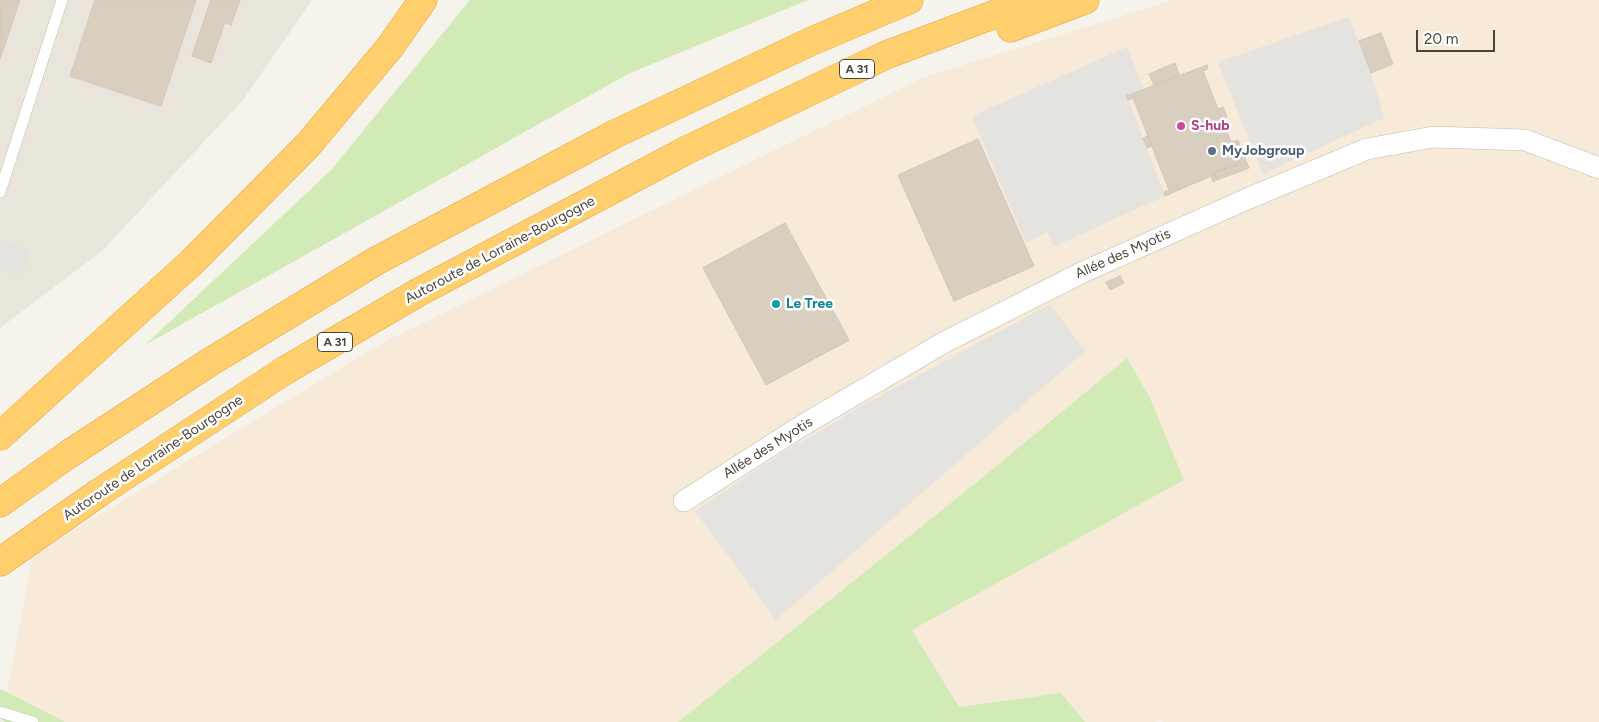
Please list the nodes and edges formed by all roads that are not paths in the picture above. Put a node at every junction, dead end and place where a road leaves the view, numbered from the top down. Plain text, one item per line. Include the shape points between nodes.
1 (62, 0) edge
2 (423, 0) edge
3 (909, 0) edge
4 (1033, 0) edge
5 (1085, 0) edge
6 (687, 150) junction
7 (1599, 168) edge
8 (0, 192) edge
9 (0, 436) edge
10 (684, 501) dead end
11 (0, 503) edge
12 (0, 562) edge
13 (0, 712) edge
14 (33, 722) edge

1 - 8 lane
2 - 9 highway via 390,47 308,145 192,263
3 - 11 highway via 812,41 615,134 376,261 210,362
4 - 6 highway, Autoroute de Lorraine-Bourgogne / A 31 via 886,55
5 - 6 highway
6 - 12 highway, Autoroute de Lorraine-Bourgogne / A 31 via 419,292 284,371
7 - 10 street, Allée des Myotis via 1525,140 1434,137 1367,149 1081,273 943,343 803,425
13 - 14 lane

